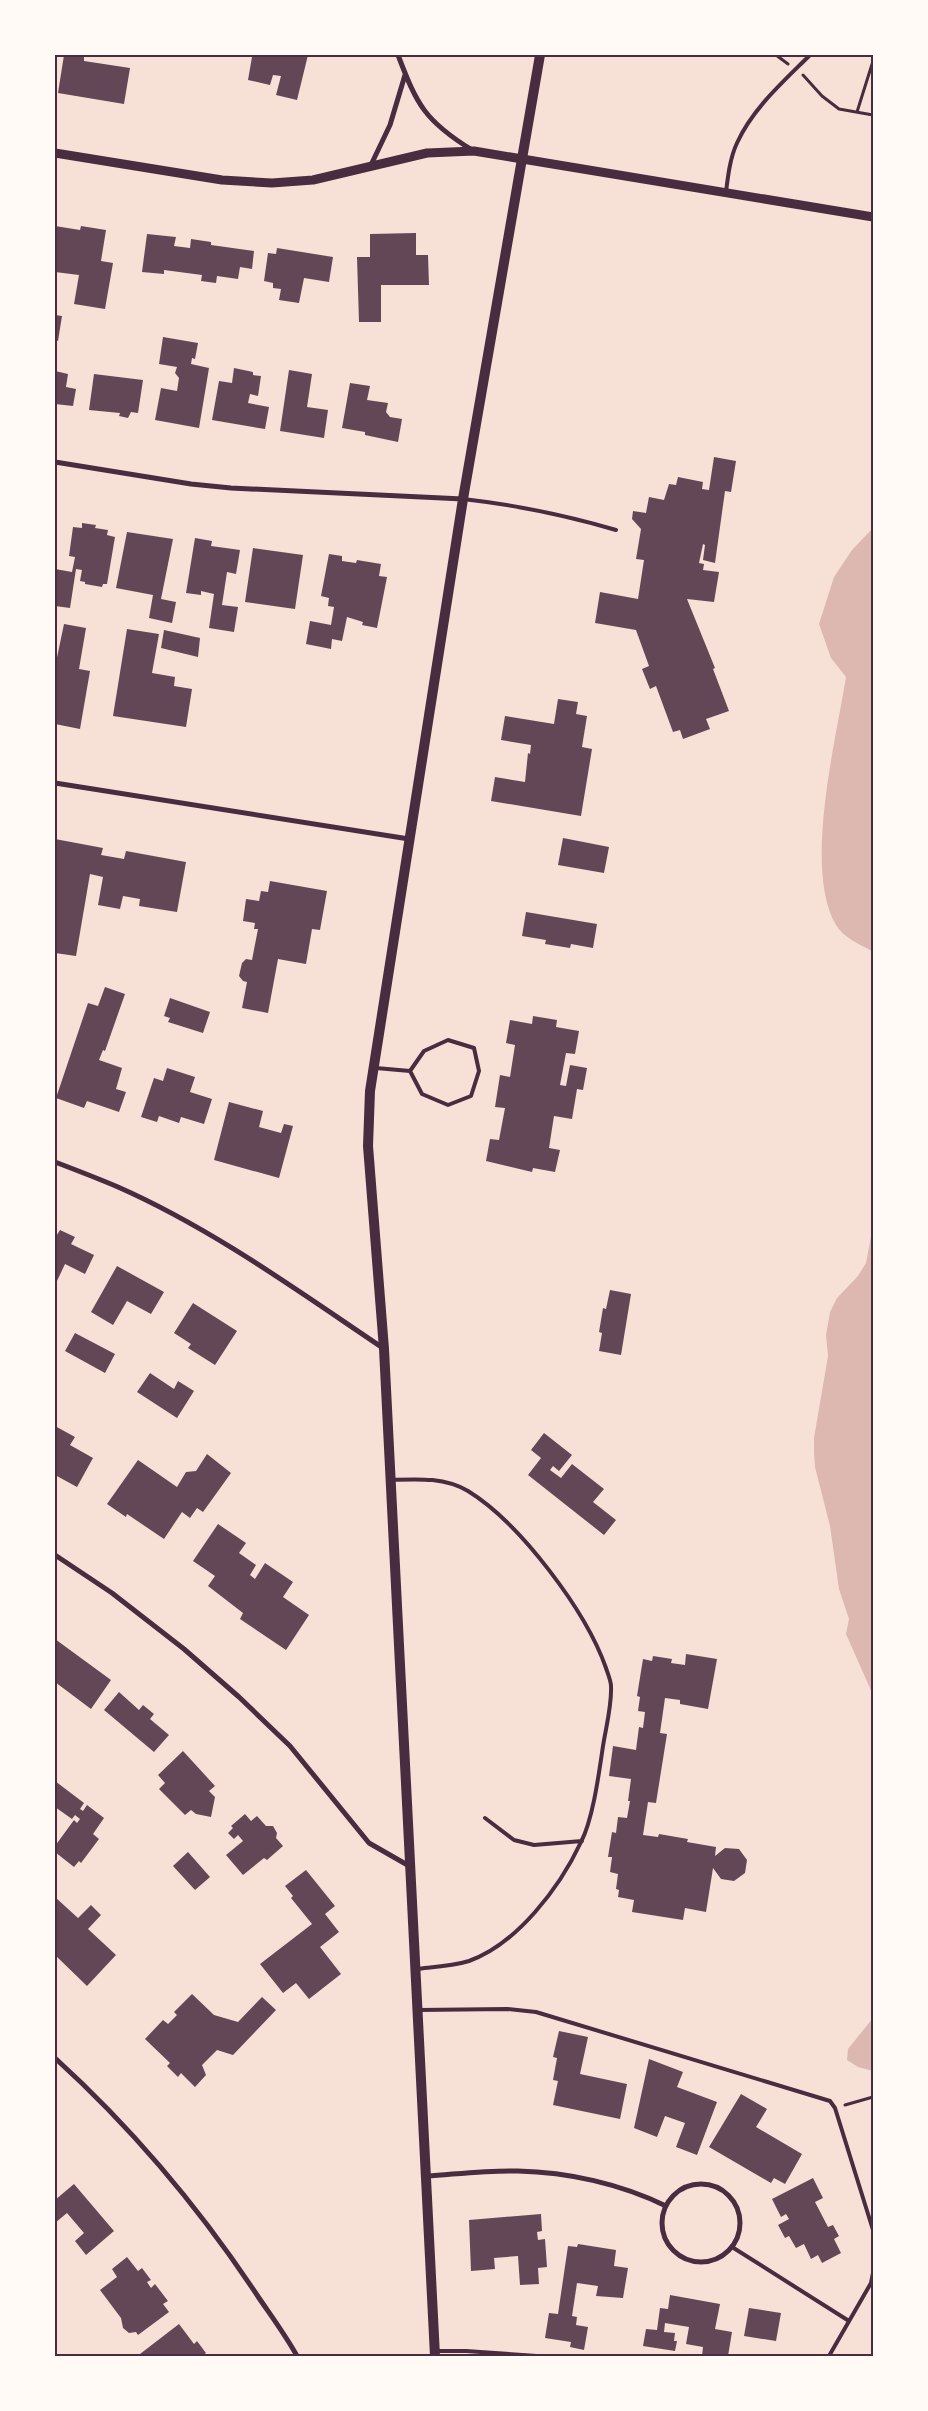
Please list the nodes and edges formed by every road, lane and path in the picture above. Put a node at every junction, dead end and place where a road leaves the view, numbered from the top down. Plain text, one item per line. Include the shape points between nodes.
1 (398, 55) edge
2 (540, 55) edge
3 (776, 55) edge
4 (810, 55) edge
5 (873, 61) edge
6 (795, 70) junction
7 (406, 75) junction
8 (858, 112) junction
9 (873, 115) edge
10 (474, 150) junction
11 (55, 153) edge
12 (522, 158) junction
13 (370, 167) junction
14 (726, 193) junction
15 (873, 217) edge
16 (55, 462) edge
17 (463, 499) junction
18 (616, 530) dead end
19 (55, 783) edge
20 (409, 838) junction
21 (374, 1068) junction
22 (410, 1071) junction
23 (55, 1162) edge
24 (384, 1349) junction
25 (391, 1480) junction
26 (55, 1554) edge
27 (485, 1818) dead end
28 (582, 1841) junction
29 (412, 1868) junction
30 (417, 1969) junction
31 (418, 2010) junction
32 (55, 2058) edge
33 (873, 2097) edge
34 (835, 2108) junction
35 (427, 2176) junction
36 (666, 2206) junction
37 (873, 2230) edge
38 (732, 2247) junction
39 (873, 2272) edge
40 (848, 2321) junction
41 (435, 2354) edge
42 (297, 2356) edge
43 (538, 2356) edge
44 (829, 2356) edge

1 - 7 street
2 - 12 main road
3 - 6 path
4 - 6 lane
5 - 8 path
6 - 8 path via 839,108
6 - 14 lane via 767,96 737,143
7 - 10 street via 417,101 429,118 452,138
7 - 13 street via 390,125
8 - 9 path
10 - 12 street
10 - 13 street via 427,153
11 - 13 street via 222,180 272,183 313,180
12 - 14 street
12 - 17 main road
14 - 15 street
16 - 17 street via 231,488
17 - 18 lane via 566,516
17 - 20 main road
19 - 20 street
20 - 21 main road
21 - 22 lane
21 - 24 main road via 368,1146
22 - 22 lane via 424,1051 448,1040 474,1048 479,1071 471,1096 448,1105 422,1094
23 - 24 street via 119,1188 193,1226 258,1264
24 - 25 main road
25 - 28 lane via 429,1478 467,1491 508,1523 551,1573 585,1621 612,1686 598,1781
25 - 29 main road
26 - 29 street via 112,1593 225,1685 290,1746 369,1843
27 - 28 lane via 514,1840 534,1845
28 - 30 lane via 554,1887 512,1935 469,1961
29 - 30 main road
30 - 31 main road
31 - 34 lane via 507,2009 536,2012 821,2097
31 - 35 main road
32 - 42 street via 96,2096 191,2202
33 - 34 path
34 - 37 lane
35 - 36 street via 518,2171 564,2174 615,2186
35 - 41 main road
36 - 38 street via 663,2230 668,2242 686,2259 711,2260
36 - 38 street via 674,2195 697,2184 710,2184 722,2189 732,2198 741,2222 739,2235
38 - 40 lane
39 - 40 lane via 871,2284
40 - 44 lane
41 - 43 lane via 466,2351

